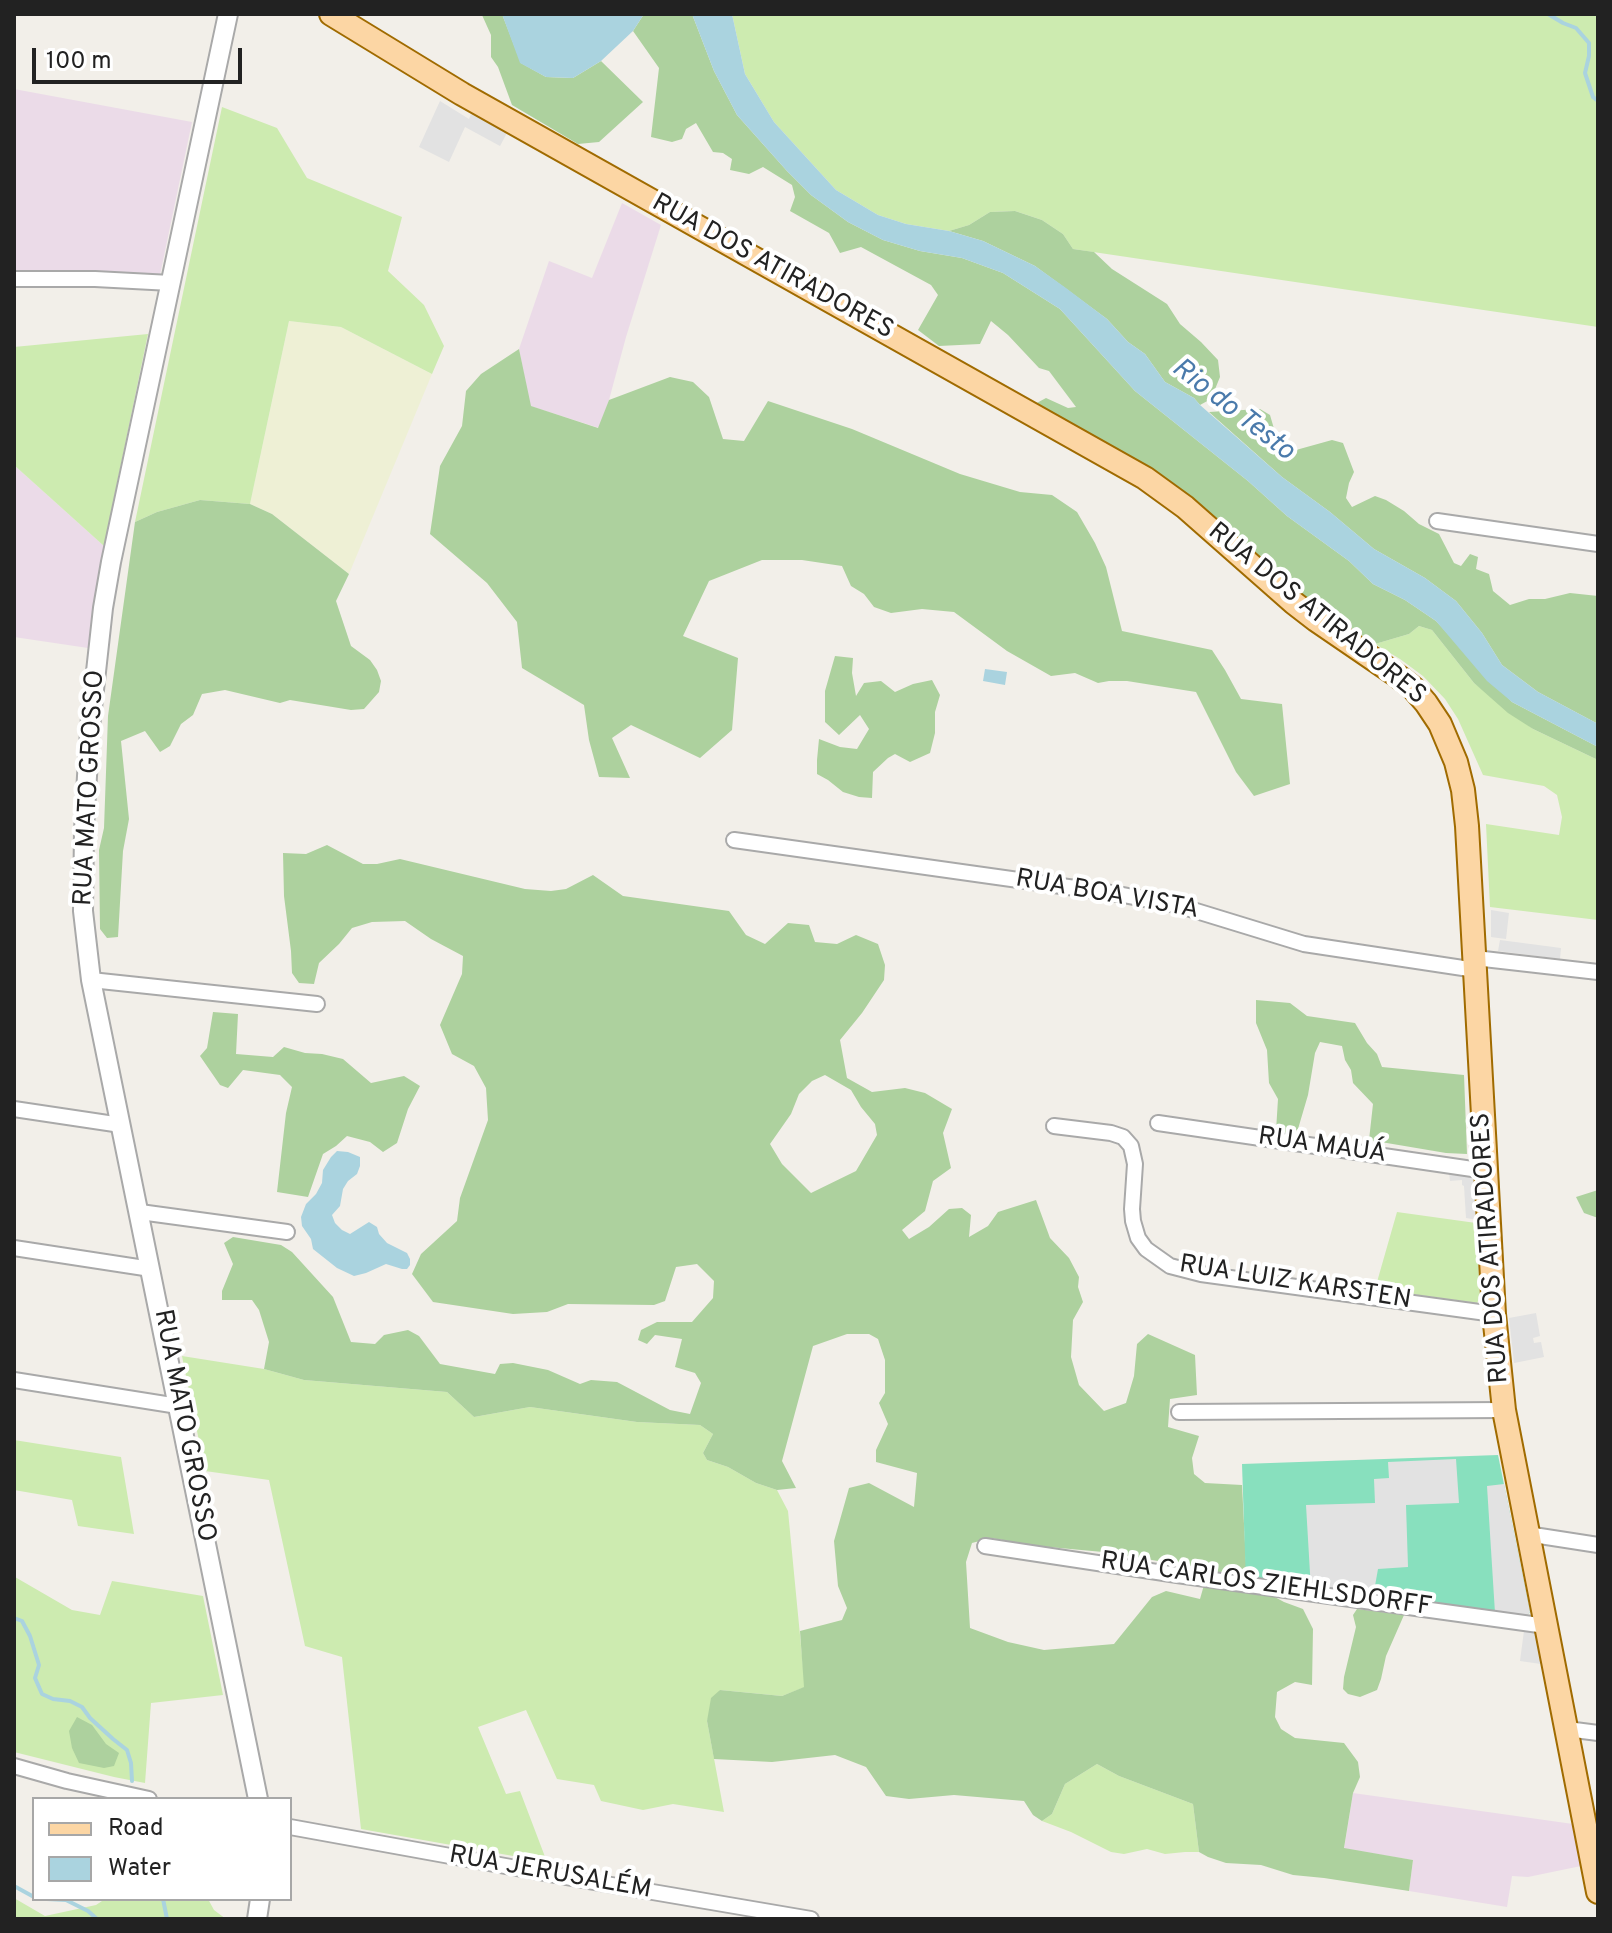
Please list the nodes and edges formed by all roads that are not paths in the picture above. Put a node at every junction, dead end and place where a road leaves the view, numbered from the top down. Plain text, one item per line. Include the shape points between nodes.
1 (228, 14) edge
2 (331, 14) edge
3 (14, 279) edge
4 (171, 283) junction
5 (1437, 521) dead end
6 (1598, 544) edge
7 (734, 840) dead end
8 (1475, 964) junction
9 (1598, 972) edge
10 (91, 980) junction
11 (317, 1004) dead end
12 (14, 1109) edge
13 (1158, 1123) dead end
14 (121, 1125) junction
15 (1054, 1126) dead end
16 (1486, 1171) junction
17 (140, 1212) junction
18 (287, 1232) dead end
19 (14, 1248) edge
20 (151, 1269) junction
21 (1494, 1314) junction
22 (14, 1380) edge
23 (178, 1406) junction
24 (1504, 1410) junction
25 (1179, 1412) dead end
26 (1527, 1534) junction
27 (1598, 1545) edge
28 (985, 1546) dead end
29 (1546, 1626) junction
30 (1567, 1729) junction
31 (1598, 1733) edge
32 (14, 1766) edge
33 (140, 1797) edge
34 (258, 1797) edge
35 (292, 1827) edge
36 (1598, 1892) edge
37 (811, 1919) edge

1 - 4 street, RUA MATO GROSSO
2 - 8 main road, RUA DOS ATIRADORES via 462,94 1145,478 1316,620 1413,688 1440,724 1463,790
3 - 4 street
4 - 10 street, RUA MATO GROSSO via 111,562 98,655 83,860
5 - 6 street
7 - 8 street, RUA BOA VISTA via 1118,894 1180,906 1304,944
8 - 9 street, RUA BOA VISTA
8 - 16 main road, RUA DOS ATIRADORES
10 - 11 street
10 - 14 street, RUA MATO GROSSO
12 - 14 street
13 - 16 street, RUA MAUÁ
14 - 17 street, RUA MATO GROSSO
15 - 21 street, RUA LUIZ KARSTEN via 1111,1133 1131,1146 1138,1238 1170,1266
16 - 21 main road, RUA DOS ATIRADORES
17 - 18 street
17 - 20 street, RUA MATO GROSSO
19 - 20 street
20 - 23 street, RUA MATO GROSSO
21 - 24 main road, RUA DOS ATIRADORES
22 - 23 street
23 - 34 street, RUA MATO GROSSO
24 - 25 street
24 - 26 main road, RUA DOS ATIRADORES
26 - 27 street
26 - 29 main road, RUA DOS ATIRADORES
28 - 29 street, RUA CARLOS ZIEHLSDORFF
29 - 30 main road, RUA DOS ATIRADORES
30 - 31 street
30 - 36 main road, RUA DOS ATIRADORES
32 - 33 street
35 - 37 street, RUA JERUSALÉM

